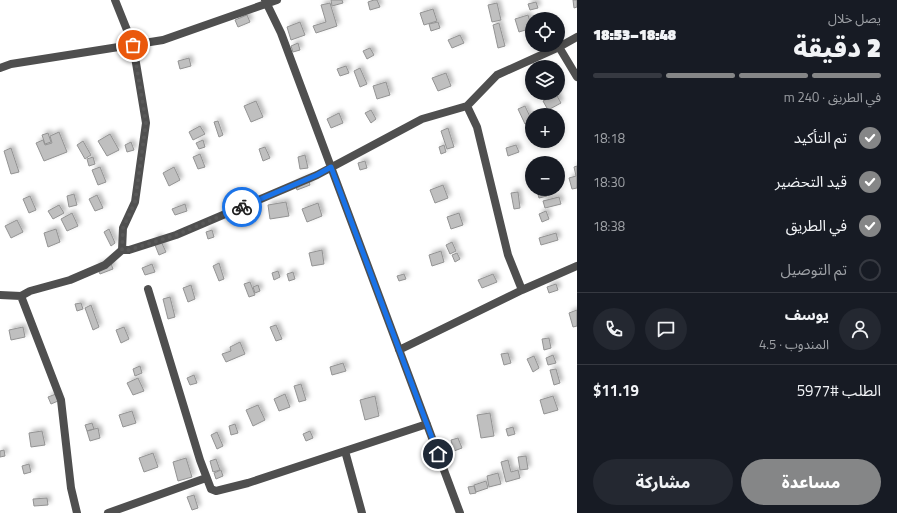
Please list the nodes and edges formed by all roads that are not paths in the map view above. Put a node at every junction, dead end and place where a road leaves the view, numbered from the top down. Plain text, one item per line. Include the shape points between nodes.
1 (116, 0) edge
2 (277, 0) edge
3 (266, 2) edge
4 (577, 37) edge
5 (565, 44) edge
6 (133, 45) junction
7 (548, 52) edge
8 (562, 52) edge
9 (0, 68) edge
10 (577, 77) edge
11 (467, 106) junction
12 (331, 167) junction
13 (122, 250) junction
14 (577, 266) edge
15 (148, 289) dead end
16 (522, 290) junction
17 (0, 295) edge
18 (21, 296) junction
19 (399, 350) junction
20 (427, 424) junction
21 (344, 451) junction
22 (206, 478) junction
23 (78, 513) edge
24 (108, 513) edge
25 (362, 513) edge
26 (460, 513) edge

1 - 6 street
2 - 3 street
3 - 6 street via 163,40
3 - 12 street via 281,33
4 - 5 street
6 - 9 street via 11,64
6 - 13 street via 146,123 135,202 123,228
7 - 11 street via 497,75
8 - 10 street
11 - 12 street via 422,119
11 - 16 street via 477,127 508,255
12 - 13 street via 176,235
12 - 19 street
13 - 18 street via 105,265
14 - 16 street
15 - 22 street
16 - 19 street
17 - 18 street
18 - 23 street via 61,400 71,488
19 - 20 street
20 - 21 street
20 - 26 street
21 - 22 street via 216,491 211,489
21 - 25 street
22 - 24 street

